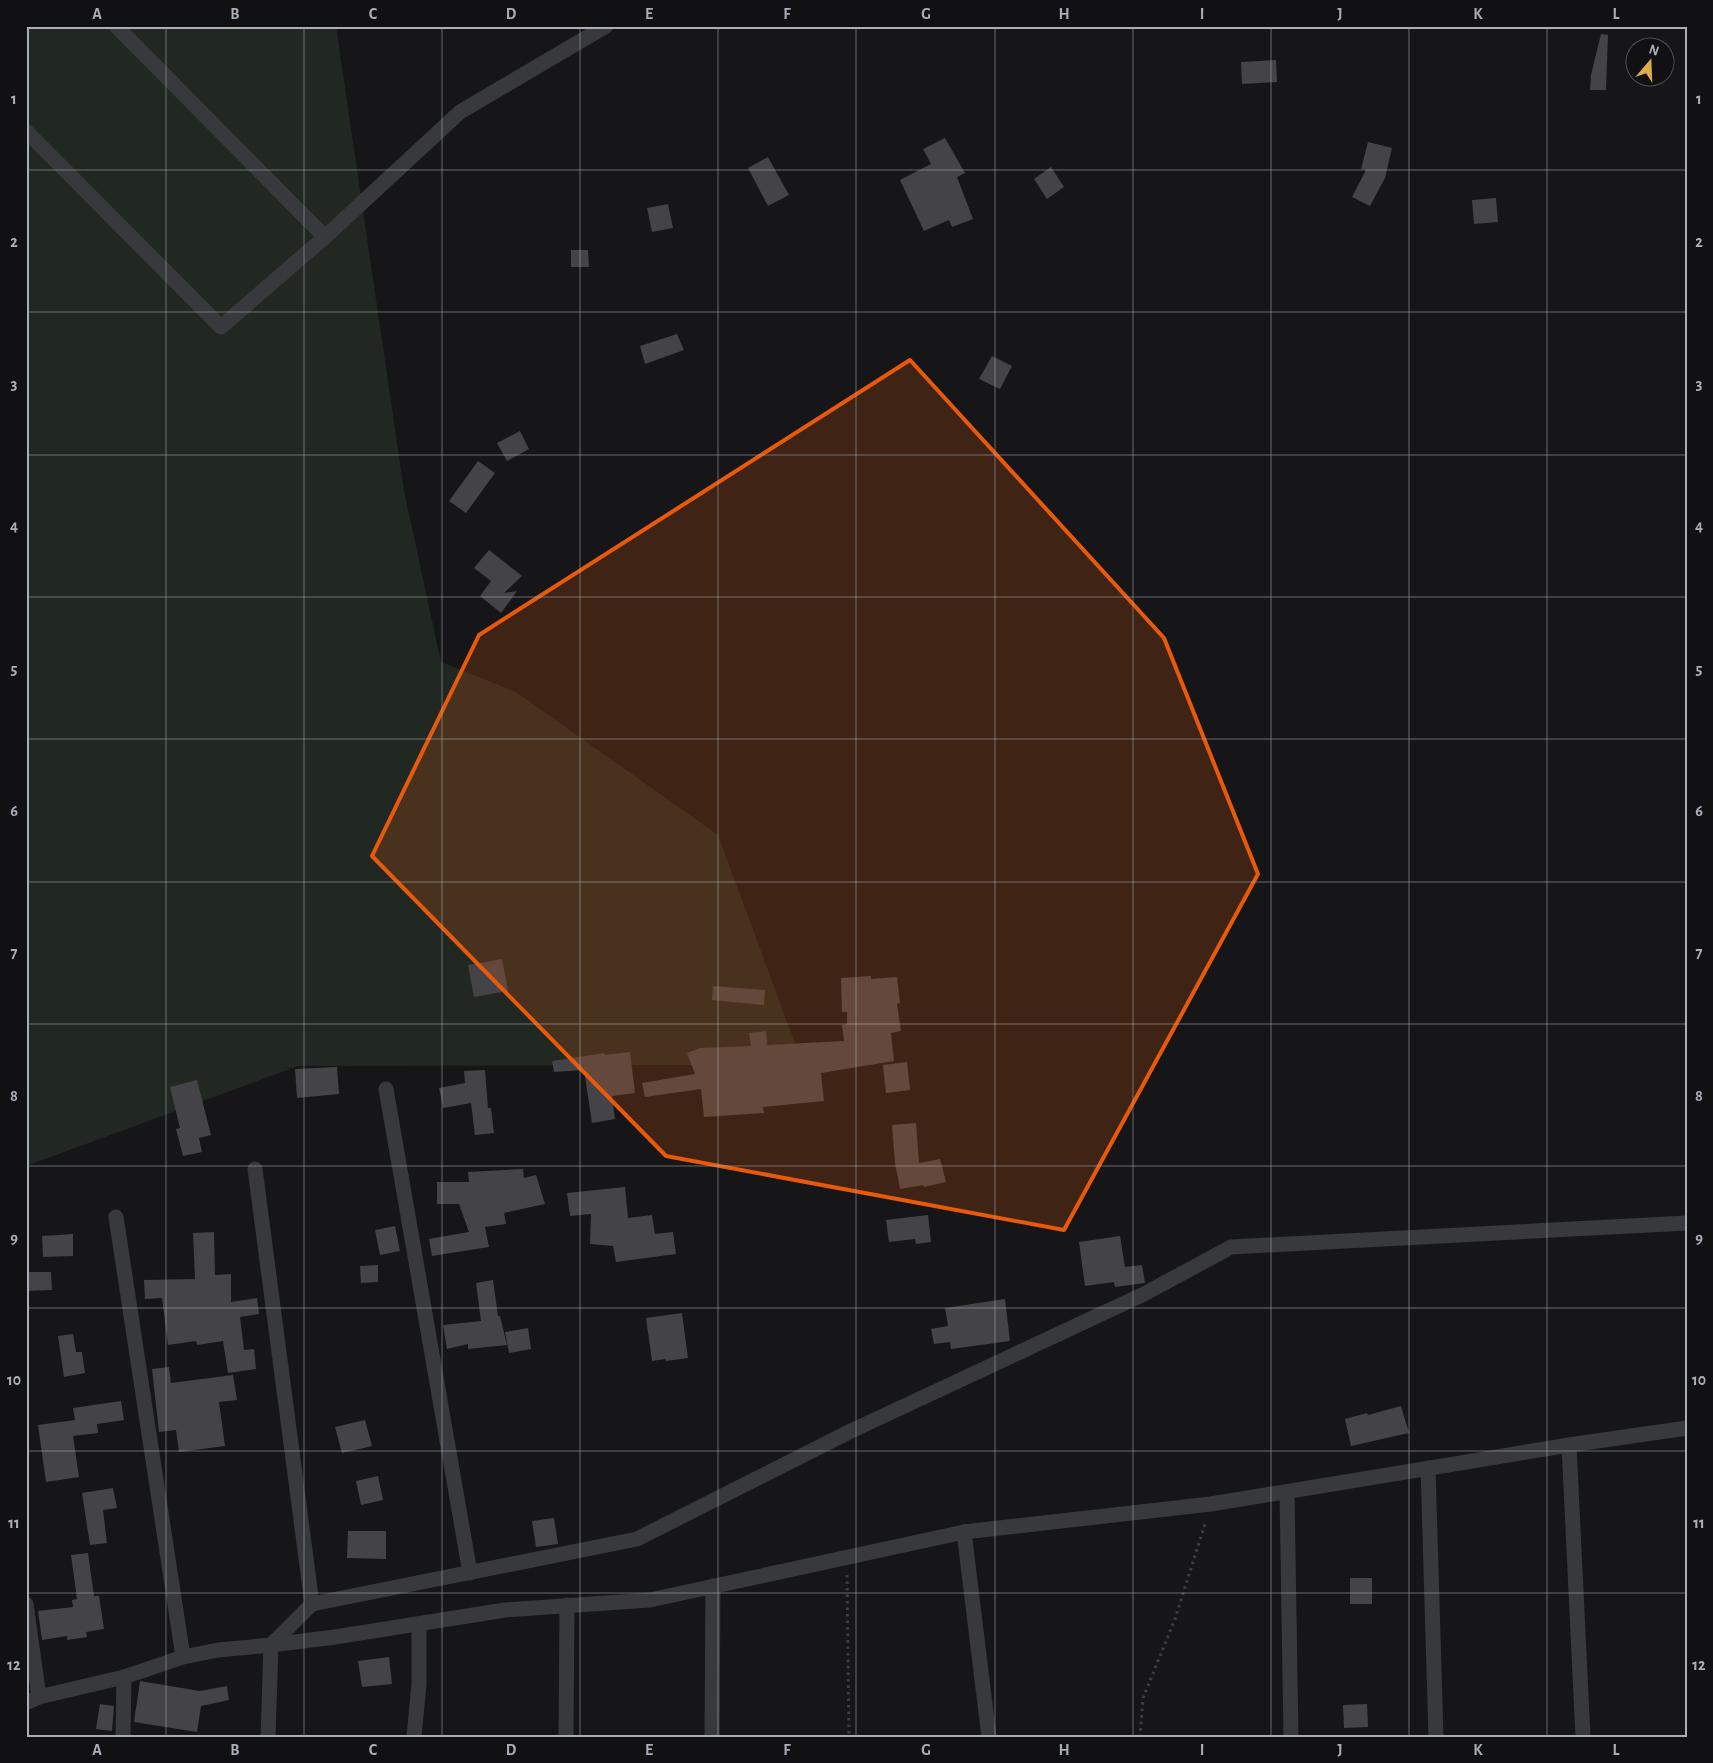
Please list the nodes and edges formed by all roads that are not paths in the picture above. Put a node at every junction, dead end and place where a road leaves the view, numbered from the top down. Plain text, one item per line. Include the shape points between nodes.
1 (116, 26) edge
2 (606, 26) edge
3 (26, 131) edge
4 (324, 237) junction
5 (386, 1089) dead end
6 (255, 1169) dead end
7 (116, 1218) dead end
8 (1687, 1223) edge
9 (1687, 1428) edge
10 (1569, 1444) junction
11 (1428, 1468) junction
12 (1287, 1492) junction
13 (964, 1532) junction
14 (470, 1573) junction
15 (713, 1586) junction
16 (26, 1604) edge
17 (312, 1604) junction
18 (567, 1605) junction
19 (419, 1624) junction
20 (271, 1645) junction
21 (183, 1657) junction
22 (124, 1677) junction
23 (32, 1700) edge
24 (123, 1737) edge
25 (268, 1737) edge
26 (414, 1737) edge
27 (566, 1737) edge
28 (712, 1737) edge
29 (989, 1737) edge
30 (1291, 1737) edge
31 (1436, 1737) edge
32 (1583, 1737) edge

1 - 4 street
2 - 4 street via 460,112
3 - 4 street via 221,327
5 - 14 street
6 - 17 street
7 - 21 street
8 - 14 street via 1231,1247 1144,1294 851,1430 636,1539
9 - 10 street
10 - 11 street
10 - 32 street
11 - 12 street
11 - 31 street
12 - 13 street via 1211,1504
12 - 30 street
13 - 15 street
13 - 29 street
14 - 17 street
15 - 18 street via 650,1600
15 - 28 street
16 - 23 street
17 - 20 street
18 - 19 street via 505,1610
18 - 27 street
19 - 20 street
19 - 26 street
20 - 21 street
20 - 25 street
21 - 22 street
22 - 23 street
22 - 24 street

